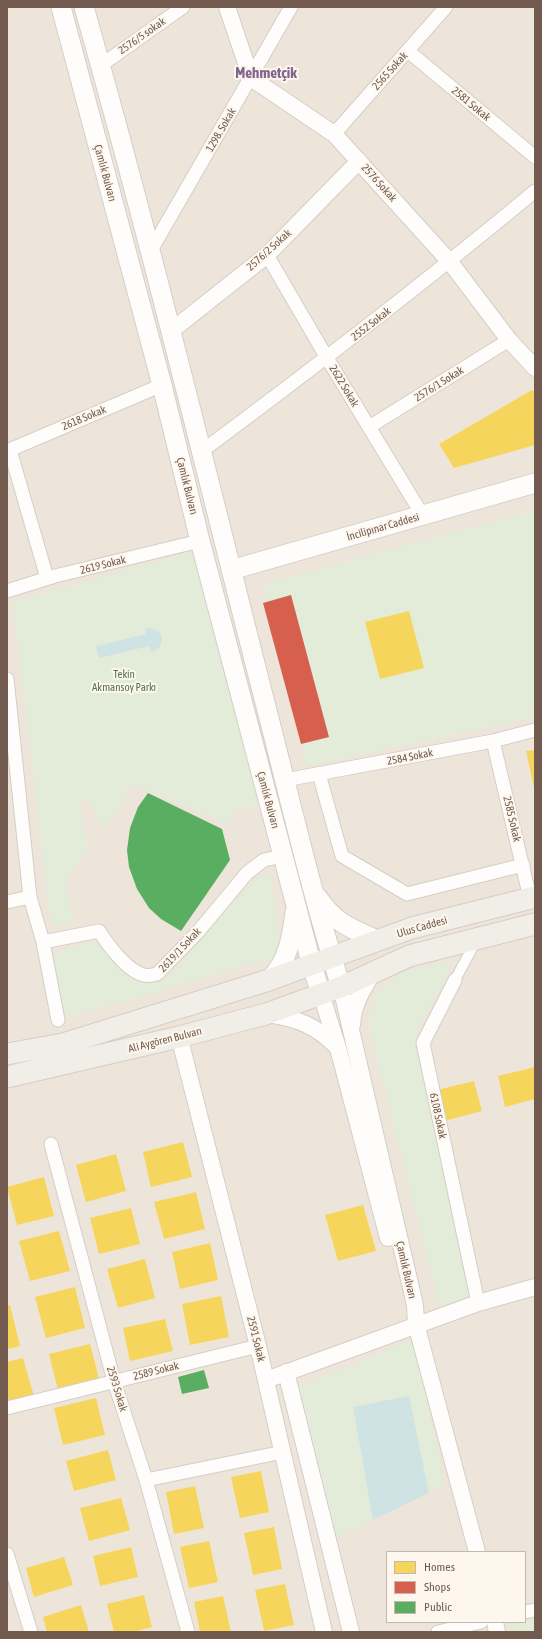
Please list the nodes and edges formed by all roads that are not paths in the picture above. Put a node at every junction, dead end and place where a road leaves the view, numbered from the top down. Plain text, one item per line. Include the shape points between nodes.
1 (61, 7) edge
2 (84, 7) edge
3 (183, 7) edge
4 (227, 7) edge
5 (291, 7) edge
6 (446, 7) edge
7 (408, 51) junction
8 (100, 66) junction
9 (251, 78) junction
10 (334, 134) junction
11 (535, 157) edge
12 (359, 161) junction
13 (535, 191) edge
14 (150, 252) junction
15 (267, 255) junction
16 (450, 262) junction
17 (171, 331) junction
18 (509, 340) junction
19 (327, 358) junction
20 (535, 368) edge
21 (162, 384) junction
22 (369, 427) junction
23 (9, 451) edge
24 (202, 451) junction
25 (535, 483) edge
26 (423, 516) junction
27 (200, 541) junction
28 (229, 562) junction
29 (47, 578) junction
30 (7, 591) edge
31 (7, 679) edge
32 (535, 730) edge
33 (494, 741) junction
34 (319, 774) junction
35 (285, 780) junction
36 (283, 856) junction
37 (523, 865) junction
38 (315, 894) junction
39 (30, 897) junction
40 (533, 897) edge
41 (7, 902) edge
42 (296, 902) junction
43 (535, 924) edge
44 (477, 938) junction
45 (377, 940) junction
46 (43, 942) junction
47 (332, 958) junction
48 (312, 966) junction
49 (374, 972) junction
50 (269, 980) junction
51 (455, 980) joint
52 (341, 987) junction
53 (321, 994) junction
54 (266, 1014) junction
55 (58, 1020) dead end
56 (352, 1035) junction
57 (182, 1048) dead end
58 (338, 1048) junction
59 (7, 1054) edge
60 (7, 1077) edge
61 (51, 1144) dead end
62 (535, 1287) edge
63 (478, 1303) junction
64 (416, 1324) junction
65 (258, 1346) junction
66 (286, 1372) junction
67 (266, 1380) junction
68 (114, 1381) junction
69 (7, 1408) edge
70 (283, 1452) junction
71 (146, 1480) junction
72 (476, 1551) edge
73 (7, 1554) edge
74 (477, 1623) edge
75 (31, 1632) edge
76 (188, 1632) edge
77 (324, 1632) edge
78 (351, 1632) edge
79 (438, 1632) edge

1 - 21 main road, Çamlık Bulvarı
2 - 8 main road, Çamlık Bulvarı
3 - 8 street, 2576/5 sokak
4 - 9 street
5 - 9 street, 1298. Sokak
6 - 7 street, 2565 Sokak
7 - 10 street, 2565 Sokak
7 - 11 street, 2581 Sokak
8 - 14 main road, Çamlık Bulvarı
9 - 10 street, 2576 Sokak
9 - 14 street, 1298. Sokak
10 - 12 street, 2576 Sokak
12 - 15 street, 2576/2 Sokak
12 - 16 street, 2576 Sokak
13 - 16 street, 2552 Sokak
14 - 17 main road, Çamlık Bulvarı
15 - 17 street, 2576/2 Sokak
15 - 19 street, 2622 Sokak
16 - 18 street, 2576 Sokak
16 - 19 street, 2552 Sokak
17 - 24 main road, Çamlık Bulvarı
18 - 20 street, 2576 Sokak
18 - 22 street, 2576/1 Sokak
19 - 22 street, 2622 Sokak
19 - 24 street, 2552 Sokak
21 - 23 street, 2618 Sokak
21 - 27 main road, Çamlık Bulvarı
22 - 26 street, 2622 Sokak
23 - 29 street
24 - 28 main road, Çamlık Bulvarı
25 - 26 main road, İncilipınar Caddesi
26 - 28 main road, İncilipınar Caddesi via 251,564
27 - 28 street via 216,567 222,570
27 - 29 street, 2619 Sokak
27 - 36 main road, Çamlık Bulvarı
28 - 35 main road, Çamlık Bulvarı
29 - 30 street, 2619 Sokak
31 - 39 street
32 - 33 street, 2584 Sokak
33 - 34 street, 2584 Sokak
33 - 37 street, 2585 Sokak
34 - 35 street, 2584 Sokak
34 - 37 street via 342,856 407,894
35 - 38 main road, Çamlık Bulvarı
36 - 42 main road, Çamlık Bulvarı
36 - 46 street, 2619/1 Sokak via 264,860 247,873 197,933 157,974 144,975 127,965 99,931
37 - 40 street, 2585 Sokak
38 - 45 main road via 328,912 344,926
38 - 47 main road, Çamlık Bulvarı
39 - 41 street
39 - 46 street
40 - 45 main road, Ulus Caddesi via 412,928
42 - 48 main road, Çamlık Bulvarı
42 - 50 main road via 289,946 282,966
43 - 44 main road
44 - 49 main road via 409,956
44 - 51 street, 6108 Sokak
45 - 47 main road, Ulus Caddesi
46 - 55 street
47 - 48 main road, Ulus Caddesi
47 - 52 main road, Çamlık Bulvarı
48 - 50 main road
48 - 53 main road, Çamlık Bulvarı
49 - 52 main road
49 - 56 street via 364,986 357,1003
50 - 59 main road via 63,1044
51 - 63 street, 6108 Sokak via 423,1043
52 - 53 main road
52 - 56 street, Çamlık Bulvarı
53 - 54 main road, Ali Aygören Bulvarı
53 - 58 street
54 - 58 street via 305,1023
54 - 60 main road, Ali Aygören Bulvarı
56 - 64 street, Çamlık Bulvarı via 415,1306
57 - 65 street, 2591 Sokak
58 - 64 street via 406,1305
61 - 68 street, 2593 Sokak
62 - 63 street
63 - 64 street
64 - 66 street
64 - 72 street, Çamlık Bulvarı
65 - 67 street, 2591 Sokak
65 - 68 street, 2589 Sokak
66 - 67 street
66 - 78 street
67 - 70 street, 2591 Sokak
68 - 69 street, 2589 Sokak
68 - 71 street, 2593 Sokak
70 - 71 street
70 - 77 street, 2591 Sokak
71 - 76 street, 2593 Sokak
73 - 75 street
74 - 79 street

